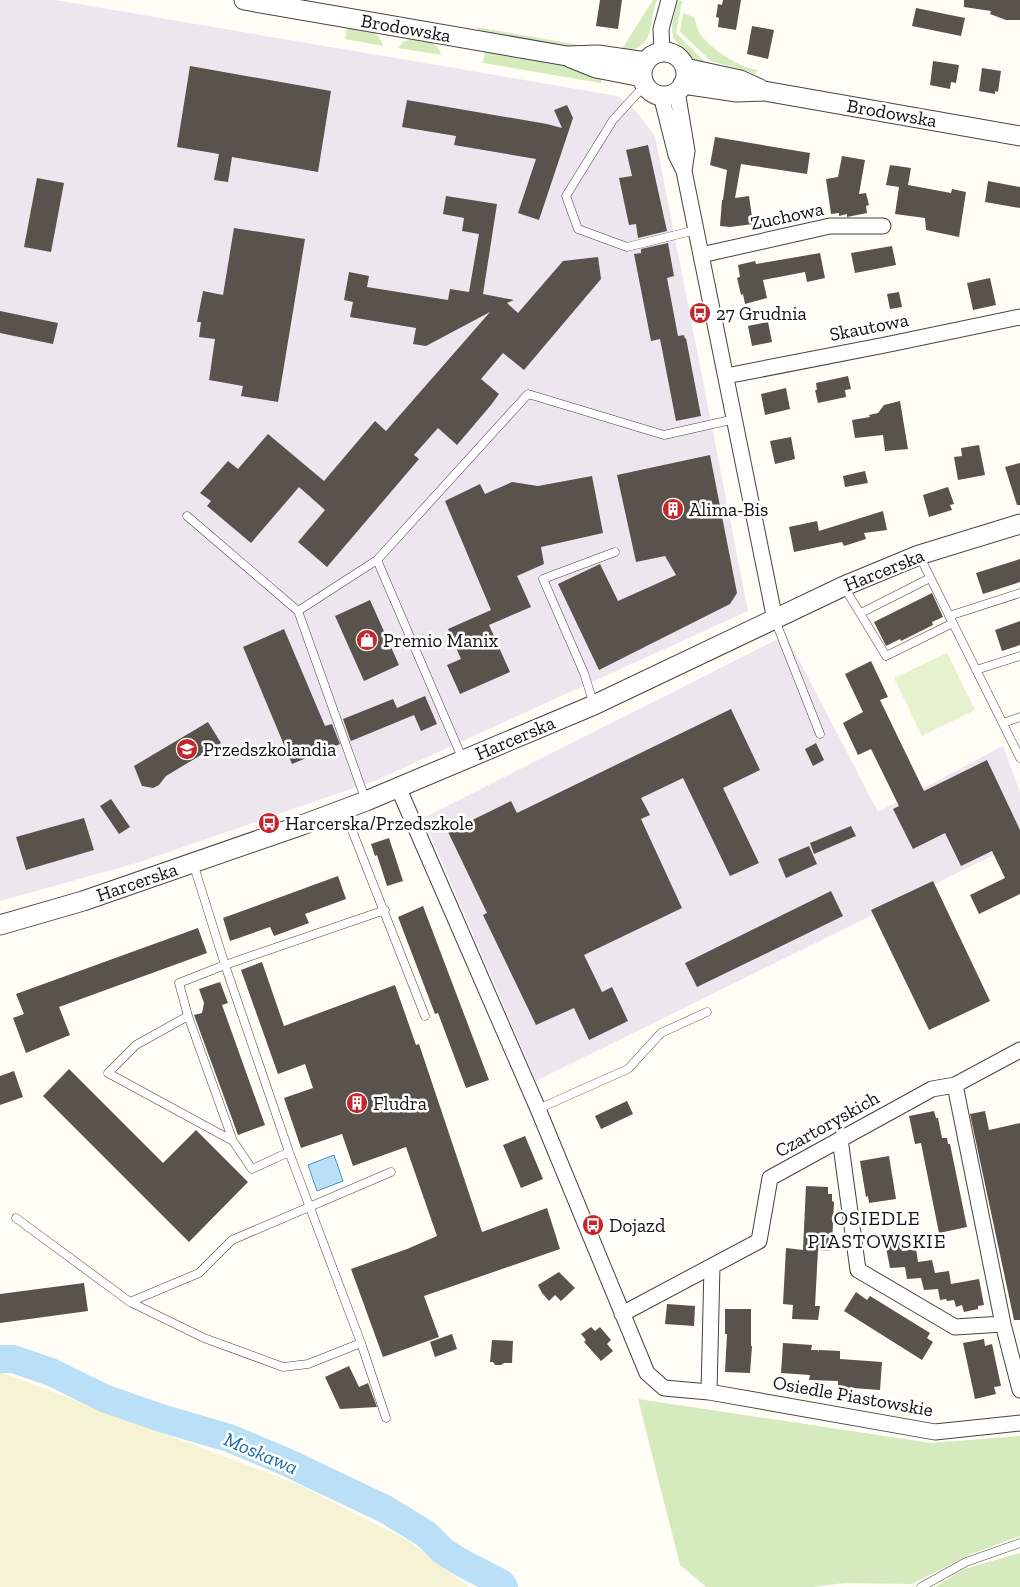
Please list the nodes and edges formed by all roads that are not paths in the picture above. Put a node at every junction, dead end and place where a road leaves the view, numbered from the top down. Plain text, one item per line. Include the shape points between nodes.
1 (244, 0) edge
2 (669, 0) edge
3 (662, 52) junction
4 (644, 75) junction
5 (677, 85) junction
6 (1020, 136) edge
7 (882, 226) dead end
8 (696, 230) junction
9 (701, 255) junction
10 (1020, 317) edge
11 (726, 376) junction
12 (735, 420) junction
13 (187, 516) dead end
14 (1020, 524) edge
15 (615, 552) dead end
16 (919, 555) junction
17 (377, 560) junction
18 (930, 578) junction
19 (844, 586) junction
20 (1020, 593) edge
21 (298, 611) junction
22 (861, 613) junction
23 (774, 620) junction
24 (951, 620) junction
25 (1020, 656) edge
26 (976, 670) junction
27 (594, 705) junction
28 (1020, 717) edge
29 (1002, 723) junction
30 (820, 734) dead end
31 (1020, 758) edge
32 (463, 760) junction
33 (398, 787) junction
34 (366, 801) junction
35 (344, 810) junction
36 (193, 863) junction
37 (385, 910) junction
38 (0, 925) edge
39 (224, 965) junction
40 (707, 1012) dead end
41 (188, 1016) junction
42 (425, 1016) dead end
43 (1020, 1050) edge
44 (955, 1085) junction
45 (538, 1108) junction
46 (840, 1139) junction
47 (233, 1141) junction
48 (289, 1152) junction
49 (391, 1172) dead end
50 (310, 1208) junction
51 (16, 1218) dead end
52 (712, 1266) junction
53 (130, 1302) junction
54 (622, 1314) junction
55 (1003, 1324) junction
56 (361, 1343) junction
57 (1020, 1390) edge
58 (709, 1392) junction
59 (386, 1418) dead end
60 (1020, 1423) edge
61 (1020, 1543) edge
62 (921, 1587) edge

1 - 4 street, Brodowska via 567,56 598,54
2 - 3 street via 661,28
3 - 4 street via 652,55
3 - 5 street via 672,53 680,59
4 - 5 street via 653,94
4 - 8 lane via 566,196 578,229 627,247
5 - 6 street, Brodowska via 740,80 764,90
5 - 8 street via 676,155 684,171
7 - 9 street, Zuchowa via 830,226
8 - 9 street
9 - 11 street
10 - 11 street, Skautowa
11 - 12 street
12 - 17 lane via 664,435 528,394
12 - 23 street
13 - 21 lane
14 - 16 street, Harcerska
15 - 27 lane via 543,579 584,673
16 - 18 lane
16 - 19 street, Harcerska
17 - 21 lane
17 - 32 lane
18 - 22 lane
18 - 24 lane
19 - 22 lane
19 - 23 street, Harcerska
20 - 24 lane
21 - 34 lane
22 - 24 lane via 886,656
23 - 27 street, Harcerska
23 - 30 lane
24 - 26 lane
25 - 26 lane
26 - 29 lane
27 - 32 street, Harcerska
28 - 29 lane
29 - 31 lane
32 - 33 street, Harcerska
33 - 34 street, Harcerska
33 - 45 street
34 - 35 street, Harcerska
35 - 36 street, Harcerska
35 - 37 lane
36 - 38 street, Harcerska via 83,901
36 - 39 lane
37 - 39 lane
37 - 42 lane
39 - 41 lane via 179,983
39 - 48 lane
40 - 45 lane via 661,1033 628,1069
41 - 47 lane
41 - 47 lane via 136,1045 108,1073
43 - 44 street, Czartoryskich
44 - 46 street, Czartoryskich via 932,1089
44 - 55 street
45 - 54 street
46 - 52 street, Czartoryskich via 770,1178 759,1241
46 - 55 street via 858,1270 955,1328
47 - 48 lane via 252,1169
48 - 50 lane
49 - 50 lane
50 - 53 lane via 232,1240 199,1273
50 - 56 lane
51 - 53 lane
52 - 54 street, Czartoryskich
52 - 58 street
53 - 56 lane via 204,1338 283,1367 308,1364
54 - 58 street, Osiedle Piastowskie via 646,1372 664,1388
55 - 57 street
56 - 59 lane
58 - 60 street, Osiedle Piastowskie via 935,1432
61 - 62 lane via 966,1562

